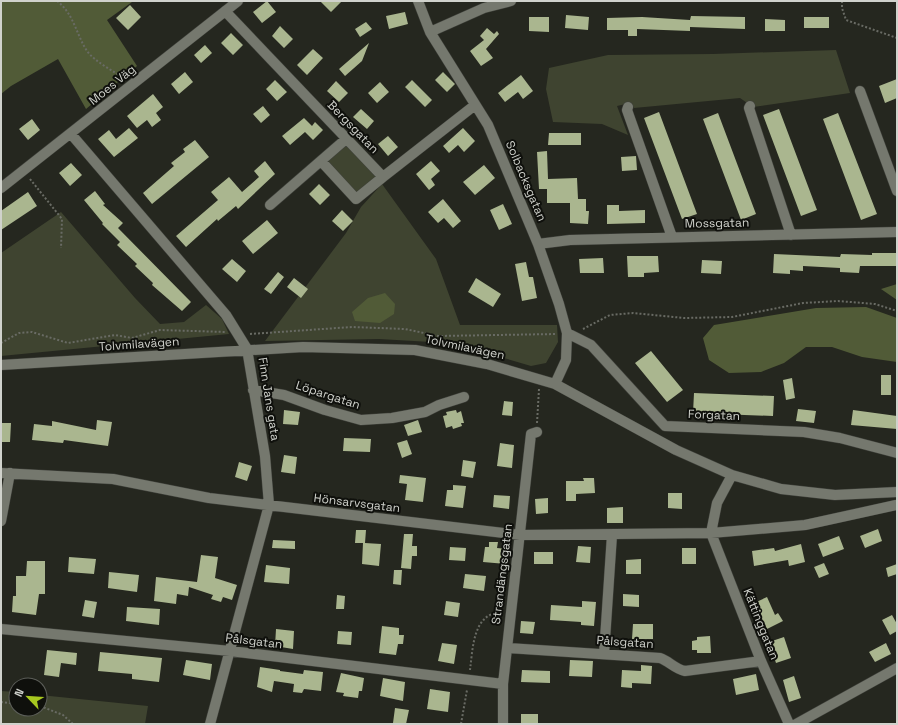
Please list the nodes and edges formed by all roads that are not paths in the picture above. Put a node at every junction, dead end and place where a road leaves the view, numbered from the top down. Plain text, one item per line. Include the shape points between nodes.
1 (238, 1) edge
2 (418, 1) edge
3 (511, 1) edge
4 (225, 11) junction
5 (430, 32) junction
6 (860, 91) dead end
7 (475, 105) junction
8 (750, 106) dead end
9 (628, 107) dead end
10 (71, 134) junction
11 (346, 139) junction
12 (321, 161) junction
13 (383, 177) junction
14 (1, 188) edge
15 (897, 191) edge
16 (270, 205) dead end
17 (897, 232) edge
18 (791, 235) junction
19 (672, 237) junction
20 (538, 244) junction
21 (567, 333) junction
22 (248, 349) junction
23 (1, 365) edge
24 (555, 384) junction
25 (253, 390) junction
26 (464, 397) dead end
27 (537, 432) road end
28 (897, 453) edge
29 (6, 473) edge
30 (732, 475) junction
31 (897, 492) edge
32 (269, 505) junction
33 (896, 505) dead end
34 (1, 521) edge
35 (711, 533) junction
36 (520, 535) junction
37 (612, 535) junction
38 (1, 629) edge
39 (507, 648) junction
40 (230, 651) junction
41 (604, 654) junction
42 (762, 661) junction
43 (897, 668) edge
44 (503, 684) junction
45 (210, 724) edge
46 (503, 724) edge
47 (790, 724) edge
48 (796, 724) edge

1 - 4 street, Moes Väg
2 - 5 street, Solbacksgatan
3 - 5 street via 484,8
4 - 10 street, Moes Väg
4 - 11 street, Bergsgatan
5 - 7 street, Solbacksgatan
6 - 15 street
7 - 13 street
7 - 20 street, Solbacksgatan via 491,132
8 - 18 street
9 - 19 street
10 - 14 street, Moes Väg
10 - 22 street, Finn Jans gata via 226,315
11 - 12 street
11 - 13 street, Bergsgatan
12 - 13 street via 356,199
12 - 16 street
17 - 18 street, Mossgatan
18 - 19 street, Mossgatan
19 - 20 street, Mossgatan via 570,240
20 - 21 street, Solbacksgatan
21 - 24 street, Solbacksgatan via 566,360
21 - 28 street, Forgatan via 591,345 665,426 804,432 840,438
22 - 23 street, Tolvmilavägen
22 - 24 street, Tolvmilavägen via 303,347 415,350 487,364
22 - 25 street, Finn Jans gata
24 - 30 street, Tolvmilavägen via 676,450
25 - 26 street, Löpargatan via 284,394 325,410 361,420 425,412
25 - 32 street, Finn Jans gata via 265,456
27 - 36 street, Strandängsgatan via 531,434
29 - 32 street, Hönsarvsgatan via 113,479 209,498
29 - 34 street
30 - 31 street, Tolvmilavägen via 781,489 835,495
30 - 35 street via 718,503
32 - 36 street, Hönsarvsgatan
32 - 40 street, Finn Jans gata
33 - 35 street, Hönsarvsgatan via 806,525
35 - 37 street, Hönsarvsgatan
35 - 42 street, Kättinggatan
36 - 37 street, Hönsarvsgatan
36 - 39 street, Strandängsgatan
37 - 41 street
38 - 40 street, Pålsgatan
39 - 41 street, Pålsgatan
39 - 44 street, Strandängsgatan
40 - 44 street, Pålsgatan
40 - 45 street, Finn Jans gata
41 - 42 street, Pålsgatan via 660,658 685,671
42 - 47 street, Kättinggatan
43 - 48 street
44 - 46 street, Strandängsgatan

